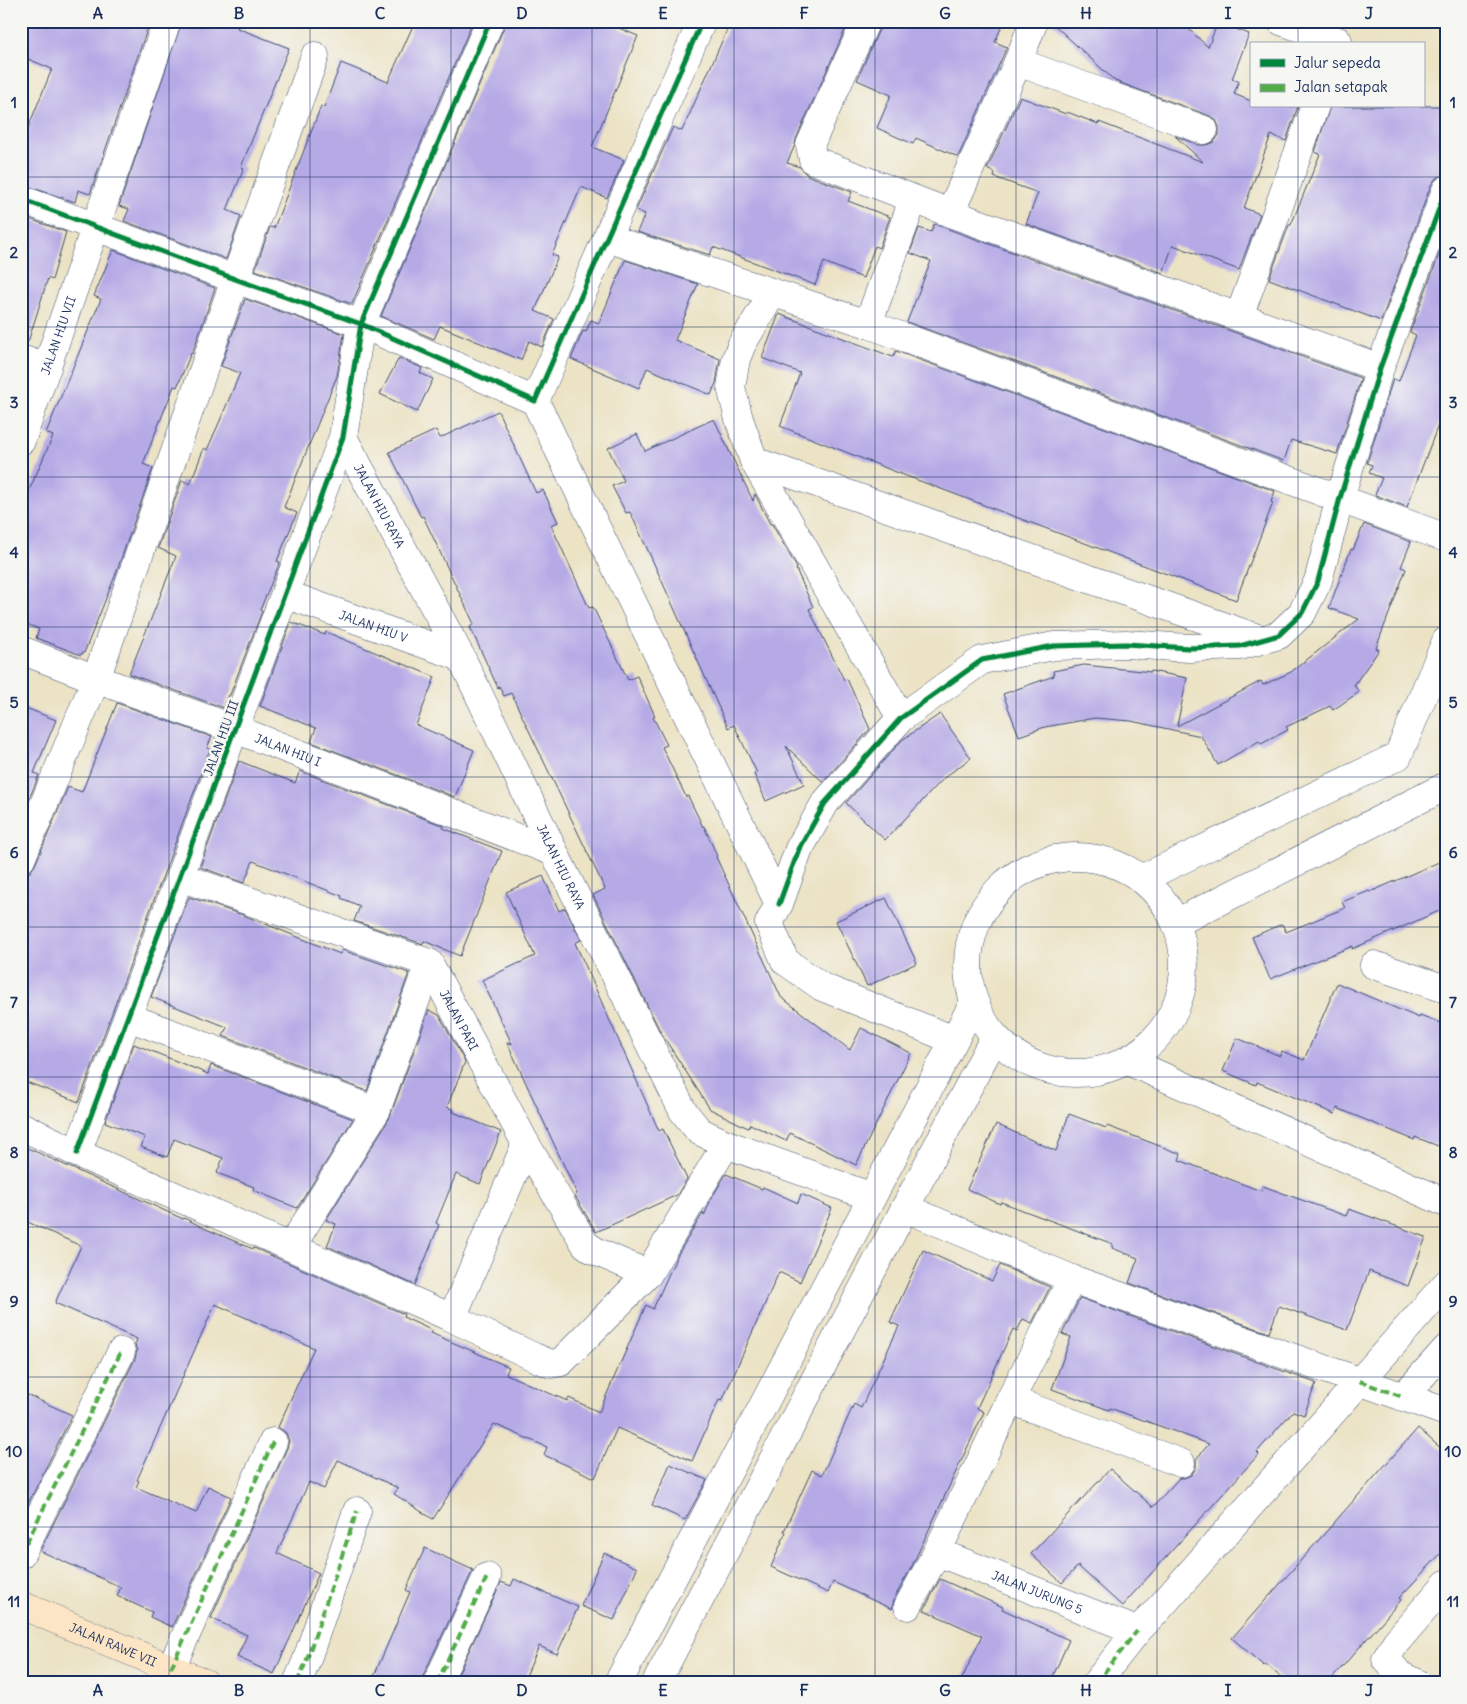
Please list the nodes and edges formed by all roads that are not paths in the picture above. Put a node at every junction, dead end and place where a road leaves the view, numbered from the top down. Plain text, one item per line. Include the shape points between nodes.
1 (167, 21) edge
2 (490, 21) edge
3 (702, 21) edge
4 (866, 21) edge
5 (1034, 21) edge
6 (1281, 21) edge
7 (1341, 35) edge
8 (315, 56) dead end
9 (1018, 62) junction
10 (1314, 108) edge
11 (1204, 130) dead end
12 (1446, 190) edge
13 (21, 199) edge
14 (913, 200) junction
15 (950, 213) junction
16 (96, 228) junction
17 (606, 238) junction
18 (235, 279) junction
19 (772, 294) junction
20 (1240, 317) junction
21 (361, 324) junction
22 (868, 324) junction
23 (21, 359) edge
24 (47, 368) junction
25 (1380, 368) junction
26 (535, 401) junction
27 (343, 437) junction
28 (21, 441) edge
29 (754, 461) junction
30 (1340, 498) junction
31 (1446, 538) edge
32 (285, 594) junction
33 (1261, 640) junction
34 (1446, 641) edge
35 (21, 650) edge
36 (461, 657) junction
37 (96, 679) junction
38 (901, 718) junction
39 (234, 729) junction
40 (1446, 786) edge
41 (554, 852) junction
42 (21, 859) edge
43 (180, 877) junction
44 (1141, 879) junction
45 (779, 904) junction
46 (1176, 923) junction
47 (429, 963) junction
48 (1374, 966) dead end
49 (1446, 989) edge
50 (973, 1004) junction
51 (128, 1017) junction
52 (994, 1038) junction
53 (954, 1040) junction
54 (1128, 1062) junction
55 (376, 1111) junction
56 (21, 1126) edge
57 (526, 1144) junction
58 (726, 1144) junction
59 (77, 1153) junction
60 (872, 1197) junction
61 (1446, 1203) edge
62 (905, 1208) junction
63 (291, 1247) junction
64 (648, 1274) junction
65 (1072, 1279) junction
66 (1446, 1284) edge
67 (452, 1318) junction
68 (1446, 1349) edge
69 (121, 1352) dead end
70 (1360, 1381) junction
71 (1403, 1397) junction
72 (1010, 1400) junction
73 (1446, 1412) edge
74 (273, 1442) dead end
75 (1181, 1462) dead end
76 (357, 1511) dead end
77 (937, 1552) junction
78 (21, 1554) edge
79 (487, 1577) dead end
80 (1446, 1584) edge
81 (21, 1605) edge
82 (908, 1606) dead end
83 (1137, 1631) junction
84 (171, 1668) junction
85 (205, 1683) edge
86 (297, 1683) edge
87 (437, 1683) edge
88 (618, 1683) edge
89 (656, 1683) edge
90 (1096, 1683) edge
91 (1417, 1683) edge

1 - 16 street, JALAN HIU VII
2 - 21 street, JALAN HIU III
3 - 17 street
4 - 14 street via 810,145 813,160
5 - 9 street
6 - 7 street
8 - 18 street
9 - 11 street
9 - 15 street
10 - 20 street
12 - 25 street
13 - 16 street
14 - 15 street
14 - 22 street
15 - 20 street
16 - 18 street
16 - 24 street, JALAN HIU VII
17 - 19 street
17 - 26 street
18 - 21 street
18 - 37 street
19 - 22 street
19 - 29 street via 742,344 731,386
20 - 25 street
21 - 26 street
21 - 27 street, JALAN HIU III
22 - 30 street
23 - 24 street
24 - 28 street, JALAN HIU VII
25 - 30 street
26 - 45 street
27 - 32 street, JALAN HIU III
27 - 36 street, JALAN HIU RAYA
29 - 33 street
29 - 38 street
30 - 31 street
30 - 33 street via 1318,581 1302,613 1278,635
32 - 36 street, JALAN HIU V
32 - 39 street, JALAN HIU III
33 - 38 street via 1240,646 1189,648 1126,644 1054,646 982,660
34 - 44 street via 1398,756
35 - 37 street, JALAN HIU I
36 - 41 street, JALAN HIU RAYA
37 - 39 street, JALAN HIU I
37 - 42 street
38 - 45 street via 825,803 799,849
39 - 41 street, JALAN HIU I
39 - 43 street, JALAN HIU III
40 - 46 street
41 - 58 street, JALAN HIU RAYA via 683,1111 699,1132
43 - 47 street
43 - 51 street, JALAN HIU III
44 - 46 street via 1162,899
44 - 50 street via 1110,862 1075,856 1041,862 1010,878 985,904 970,935 966,970
45 - 53 street via 769,923 785,961 822,987
46 - 54 street via 1184,955 1183,986 1172,1017 1153,1042
47 - 55 street
47 - 57 street, JALAN PARI
48 - 49 street
50 - 52 street
50 - 53 street
51 - 55 street
51 - 59 street, JALAN HIU III
52 - 54 street via 1033,1066 1043,1068 1081,1074
52 - 62 street
53 - 60 street
54 - 61 street
55 - 63 street
56 - 59 street
57 - 64 street, JALAN PARI via 586,1244
57 - 67 street
58 - 60 street, JALAN HIU RAYA
58 - 64 street
59 - 63 street
60 - 88 street
62 - 65 street
62 - 89 street
63 - 67 street
64 - 67 street via 561,1362 551,1364 534,1358
65 - 70 street
65 - 72 street
66 - 70 street
68 - 71 street
69 - 78 street
70 - 71 street
70 - 83 street
71 - 73 street
72 - 75 street
72 - 77 street
74 - 84 street
76 - 86 street
77 - 82 street
77 - 83 street, JALAN JURUNG 5
79 - 87 street
80 - 91 street via 1396,1642 1386,1659 1399,1674
81 - 84 main road, JALAN RAWE VII
83 - 90 street
84 - 85 main road, JALAN RAWE VII

